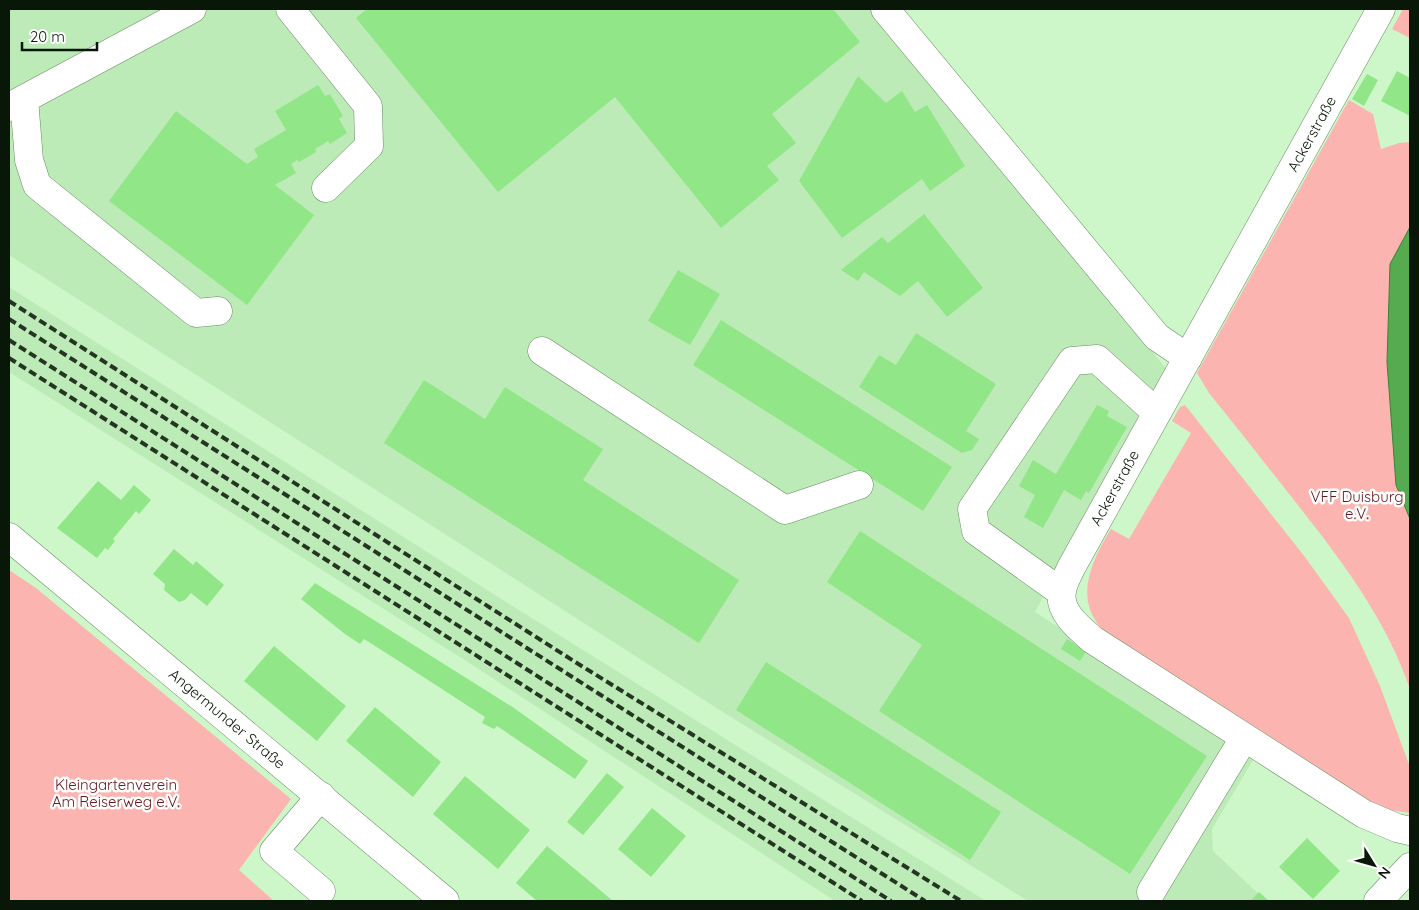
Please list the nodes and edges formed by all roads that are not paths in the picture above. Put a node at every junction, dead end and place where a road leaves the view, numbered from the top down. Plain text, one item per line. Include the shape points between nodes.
1 (192, 9) edge
2 (290, 9) edge
3 (885, 9) edge
4 (1381, 9) edge
5 (158, 16) edge
6 (16, 103) edge
7 (326, 188) dead end
8 (218, 310) dead end
9 (542, 351) dead end
10 (1188, 358) junction
11 (1157, 413) junction
12 (859, 485) dead end
13 (9, 537) edge
14 (1061, 592) junction
15 (1244, 738) junction
16 (321, 796) junction
17 (1410, 831) edge
18 (1410, 867) edge
19 (321, 891) dead end
20 (1151, 892) dead end
21 (445, 901) edge
22 (1378, 901) edge

1 - 5 street
2 - 7 street via 368,106 369,146
3 - 10 street via 1157,337
4 - 10 street, Ackerstraße
5 - 6 street
6 - 8 street via 37,185 196,313
9 - 12 street via 785,510
10 - 11 street, Ackerstraße
11 - 14 street, Ackerstraße via 1071,568
11 - 14 street via 1097,359 1072,361 972,509 976,531
13 - 16 street, Angermunder Straße
14 - 15 street via 1064,609 1074,624 1092,640
15 - 17 street via 1364,814
15 - 20 street
16 - 19 street via 274,851
16 - 21 street, Angermunder Straße
18 - 22 street

